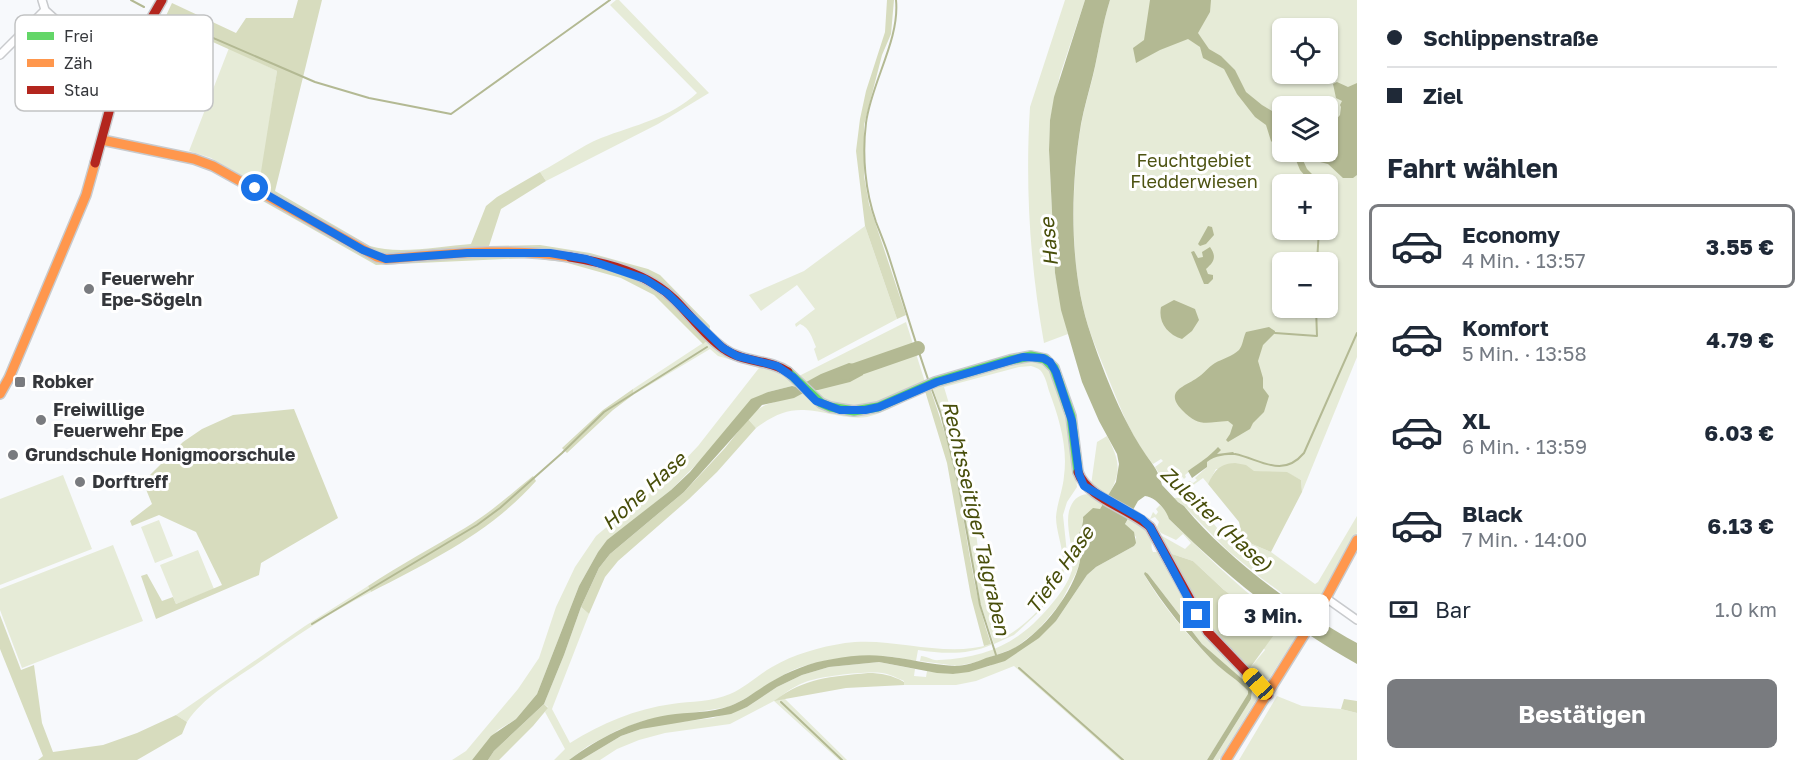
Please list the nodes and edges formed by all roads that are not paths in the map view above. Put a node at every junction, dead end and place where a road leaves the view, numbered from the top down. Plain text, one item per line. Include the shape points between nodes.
1 (42, 0) edge
2 (162, 0) edge
3 (45, 10) junction
4 (40, 15) edge
5 (51, 15) edge
6 (153, 15) edge
7 (15, 41) edge
8 (0, 56) edge
9 (110, 111) edge
10 (102, 140) junction
11 (0, 394) edge
12 (1357, 540) edge
13 (1326, 598) junction
14 (1357, 620) edge
15 (1268, 694) junction
16 (1226, 760) edge

1 - 3 street
2 - 6 street
3 - 4 street
3 - 5 street
7 - 8 street
9 - 10 street
10 - 11 street via 86,195
10 - 15 street via 213,166 376,257 530,252 603,263 655,284 714,342 729,352 777,366 822,405 851,411 879,407 937,382 1023,357 1043,358 1056,372 1072,421 1084,486 1142,519 1156,535 1208,632
12 - 13 street
13 - 14 street
13 - 15 street
15 - 16 street

